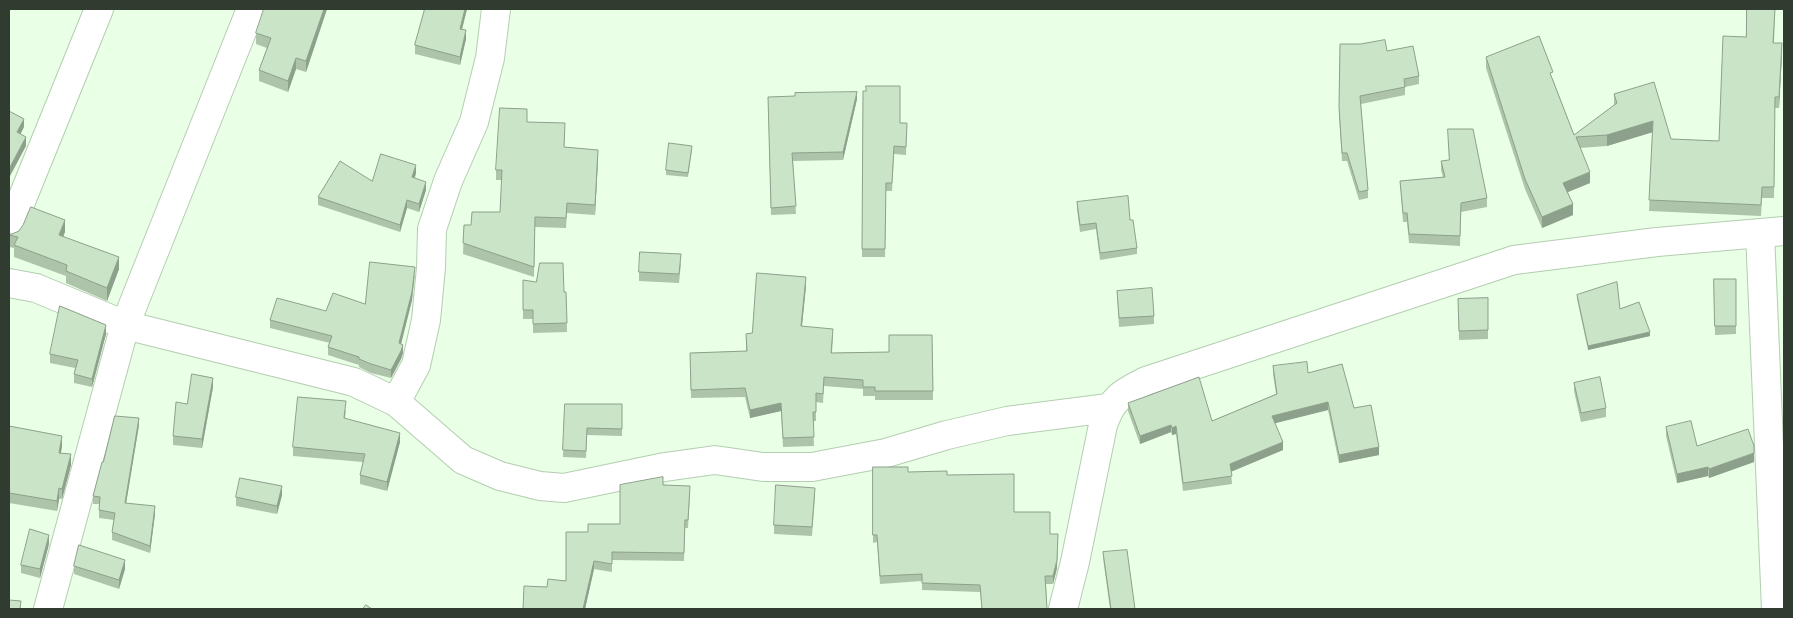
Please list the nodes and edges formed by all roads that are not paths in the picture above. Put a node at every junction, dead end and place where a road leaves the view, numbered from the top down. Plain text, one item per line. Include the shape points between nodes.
1 (98, 9) edge
2 (251, 9) edge
3 (496, 9) edge
4 (9, 231) edge
5 (1772, 232) edge
6 (9, 283) edge
7 (126, 325) junction
8 (396, 402) junction
9 (1108, 408) junction
10 (48, 609) edge
11 (1063, 609) edge
12 (1776, 609) edge

1 - 4 street
2 - 7 street
3 - 8 street via 490,58 474,122 448,181 432,229 426,320 416,365
5 - 9 street via 1514,260 1146,381 1123,393
5 - 12 street
6 - 7 street via 36,288
7 - 8 street via 354,382
7 - 10 street
8 - 9 street via 463,460 500,476 564,488 714,460 762,467 812,466 886,453 1008,422
9 - 11 street

